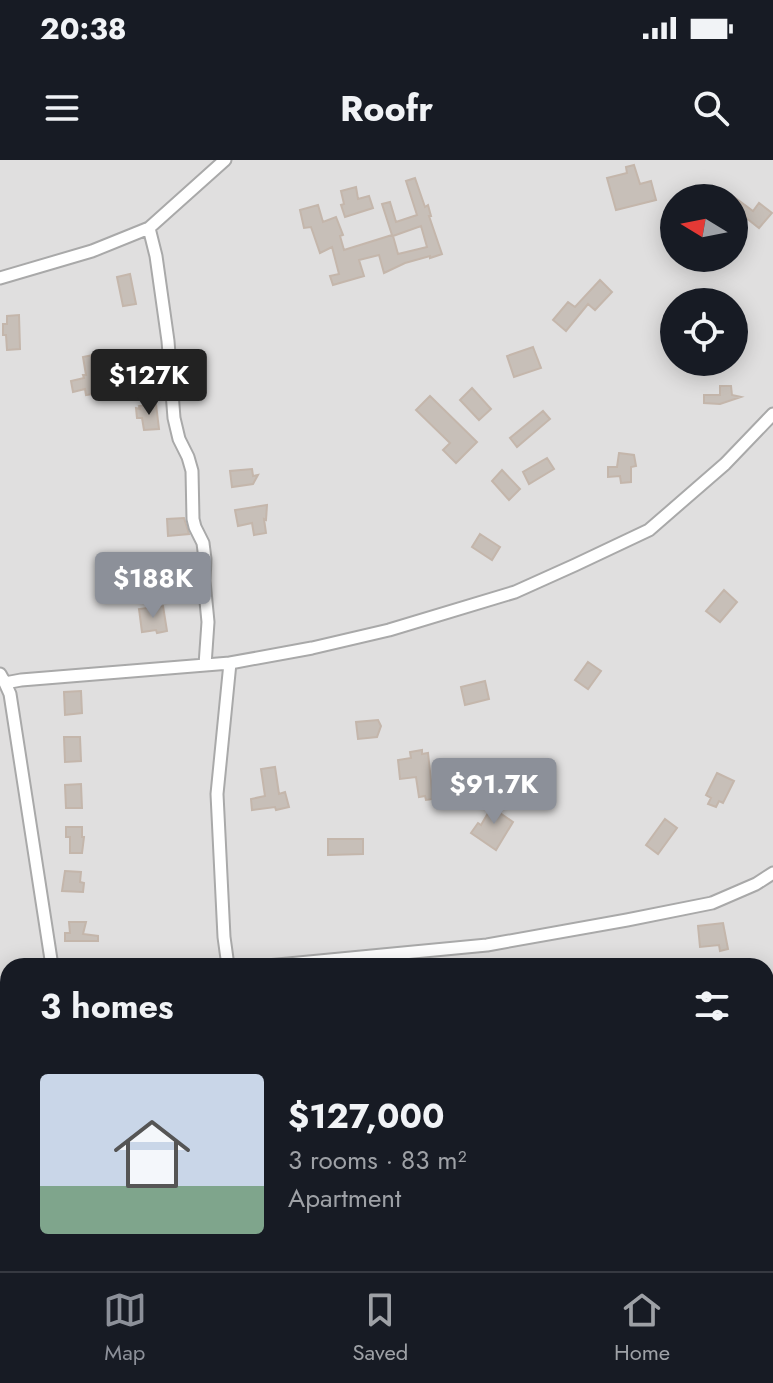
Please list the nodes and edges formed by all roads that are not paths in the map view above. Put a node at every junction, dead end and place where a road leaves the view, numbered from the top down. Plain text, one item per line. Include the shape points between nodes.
1 (225, 160) edge
2 (149, 228) junction
3 (0, 278) edge
4 (773, 414) edge
5 (230, 663) junction
6 (205, 665) junction
7 (2, 678) edge
8 (773, 873) edge
9 (51, 958) edge
10 (227, 958) edge
11 (351, 958) edge

1 - 2 street
2 - 3 street
2 - 6 street via 168,341 174,418 192,471 193,519 203,543
4 - 5 street via 649,530 575,565 515,592 389,630
5 - 6 street
5 - 10 street via 217,794
6 - 7 street
7 - 9 street via 10,694
8 - 11 street via 712,903 487,945

